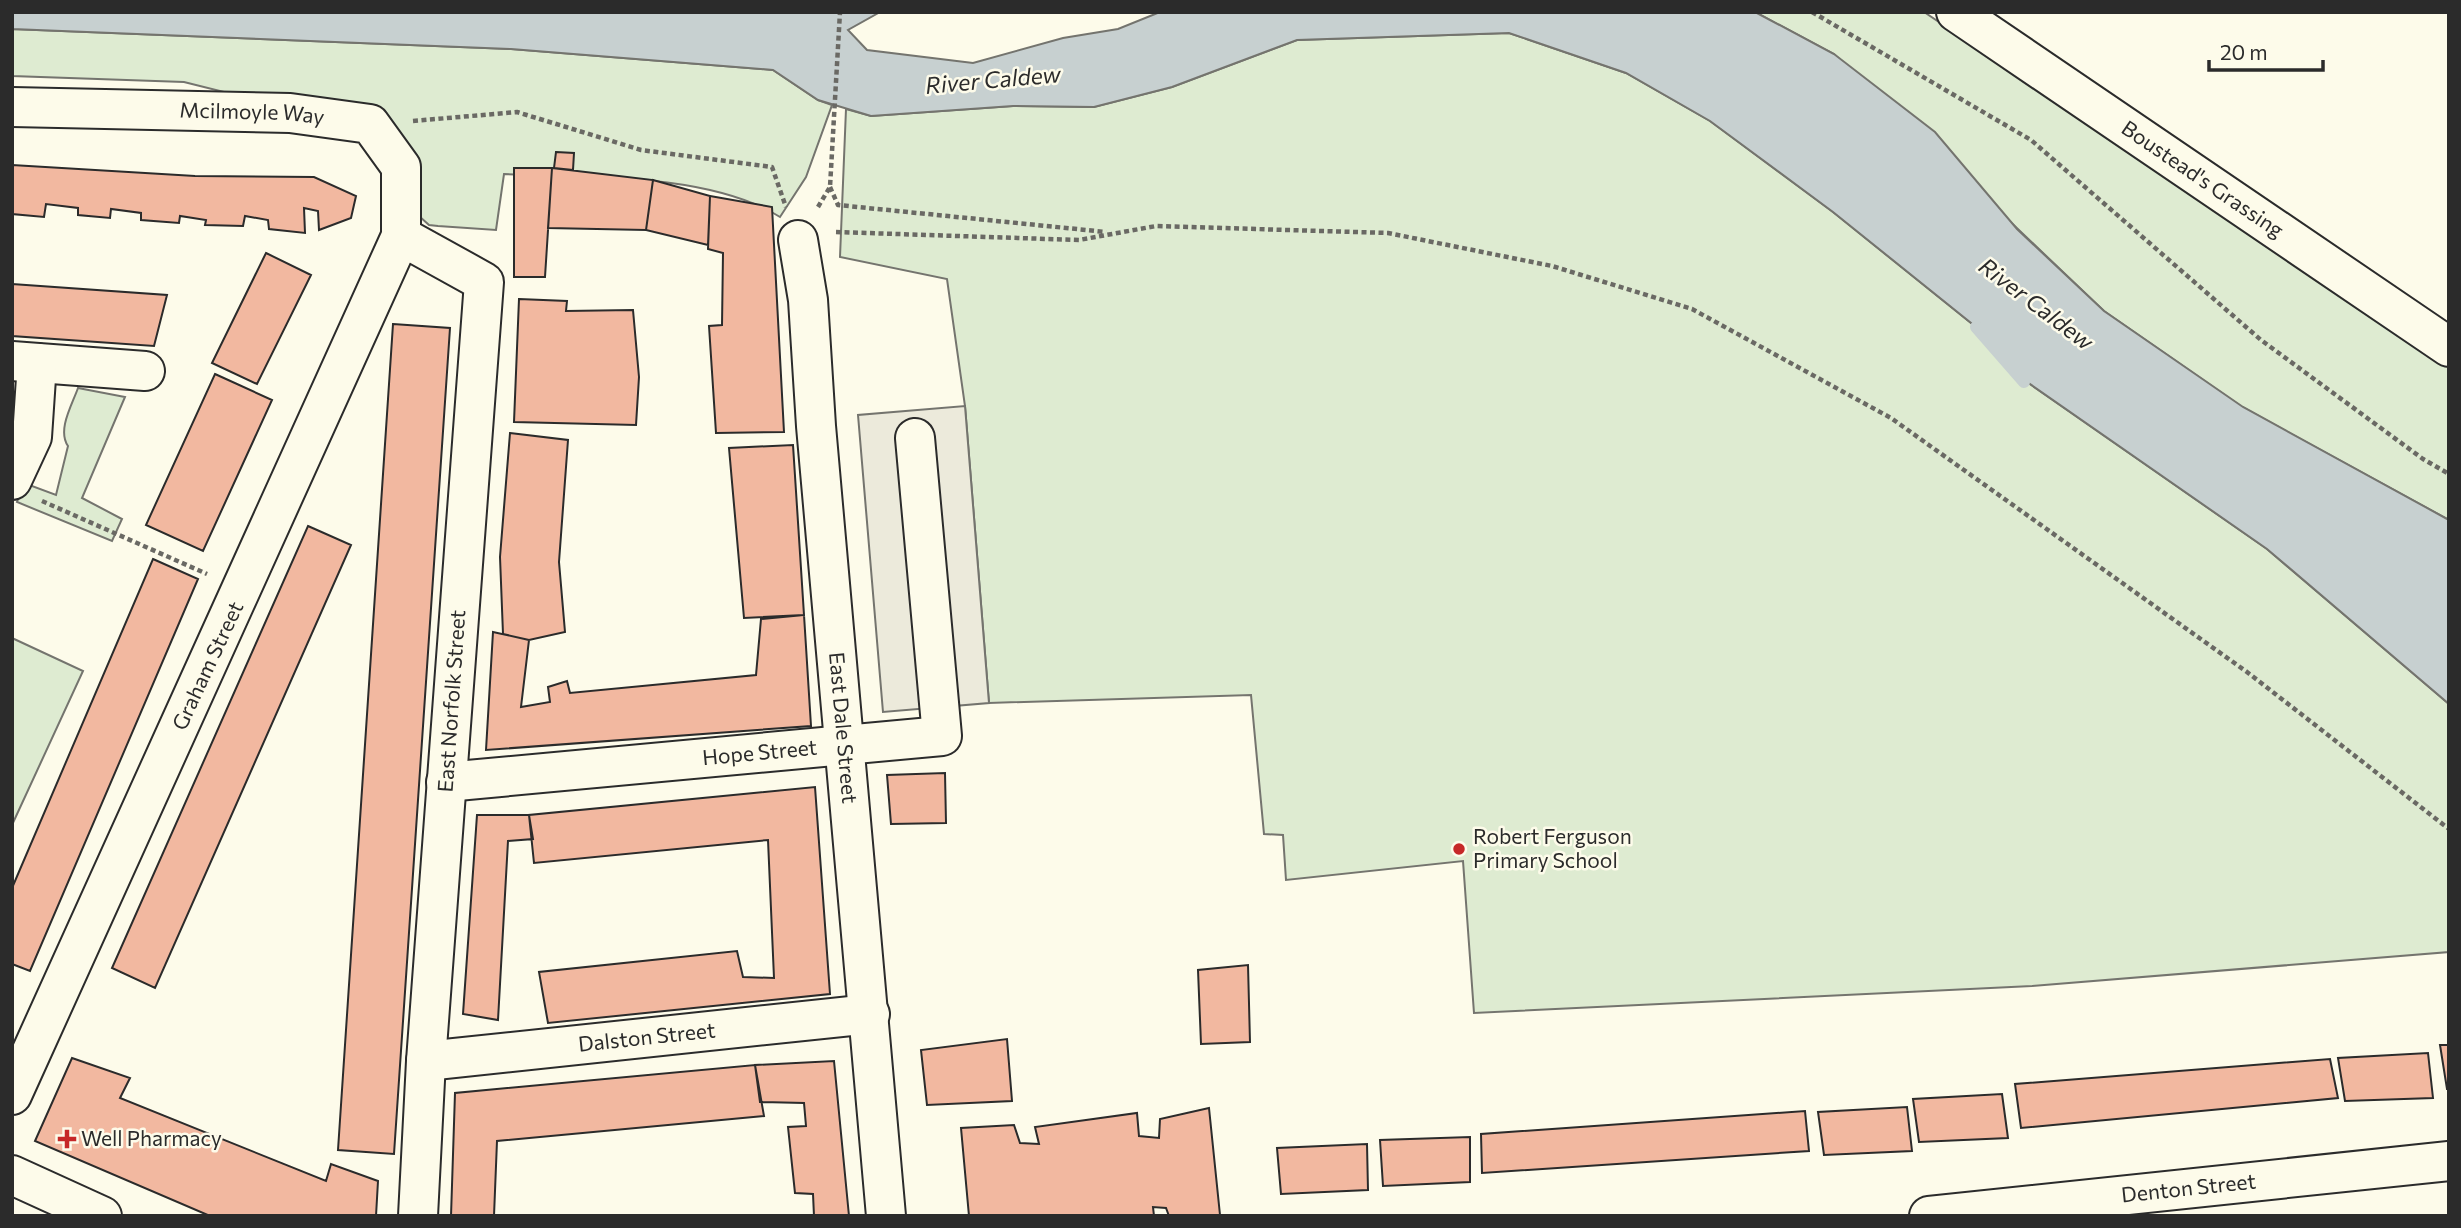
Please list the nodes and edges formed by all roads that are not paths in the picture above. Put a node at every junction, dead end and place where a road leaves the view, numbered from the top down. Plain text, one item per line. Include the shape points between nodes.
1 (1956, 12) edge
2 (12, 107) edge
3 (401, 236) junction
4 (798, 240) road end
5 (2449, 347) edge
6 (25, 362) edge
7 (145, 371) dead end
8 (915, 438) dead end
9 (24, 489) edge
10 (844, 743) junction
11 (446, 782) junction
12 (870, 1014) junction
13 (426, 1061) junction
14 (12, 1095) edge
15 (2449, 1161) edge
16 (12, 1175) edge
17 (101, 1215) edge
18 (418, 1216) edge
19 (886, 1216) edge
20 (1929, 1216) edge

1 - 5 street, Boustead's Grassing
2 - 3 street, Mcilmoyle Way via 290,113 370,124 401,167
3 - 11 street, East Norfolk Street via 484,282
3 - 14 street, Graham Street
4 - 10 street, East Dale Street via 808,300
6 - 7 street
6 - 9 street via 32,437
8 - 10 street, Hope Street via 942,736
10 - 11 street, Hope Street
10 - 12 street, East Dale Street
11 - 13 street, East Norfolk Street
12 - 13 street, Dalston Street
12 - 19 street, East Dale Street
13 - 18 street, East Norfolk Street
15 - 20 street, Denton Street
16 - 17 street

